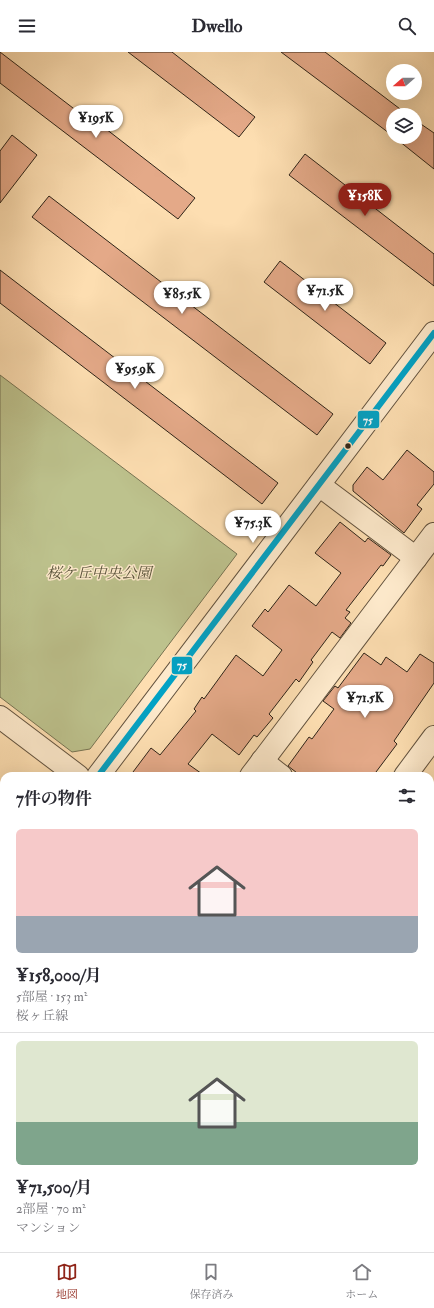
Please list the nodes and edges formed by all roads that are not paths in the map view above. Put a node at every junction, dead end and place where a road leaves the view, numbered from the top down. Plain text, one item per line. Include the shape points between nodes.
1 (434, 333) edge
2 (319, 485) junction
3 (434, 534) edge
4 (416, 558) junction
5 (0, 717) edge
6 (434, 737) edge
7 (256, 769) edge
8 (73, 772) edge
9 (101, 772) edge
10 (267, 772) edge
11 (408, 772) edge

1 - 2 street
2 - 4 street
2 - 9 street
3 - 4 street
4 - 7 street
5 - 8 street
6 - 11 street
7 - 10 street

